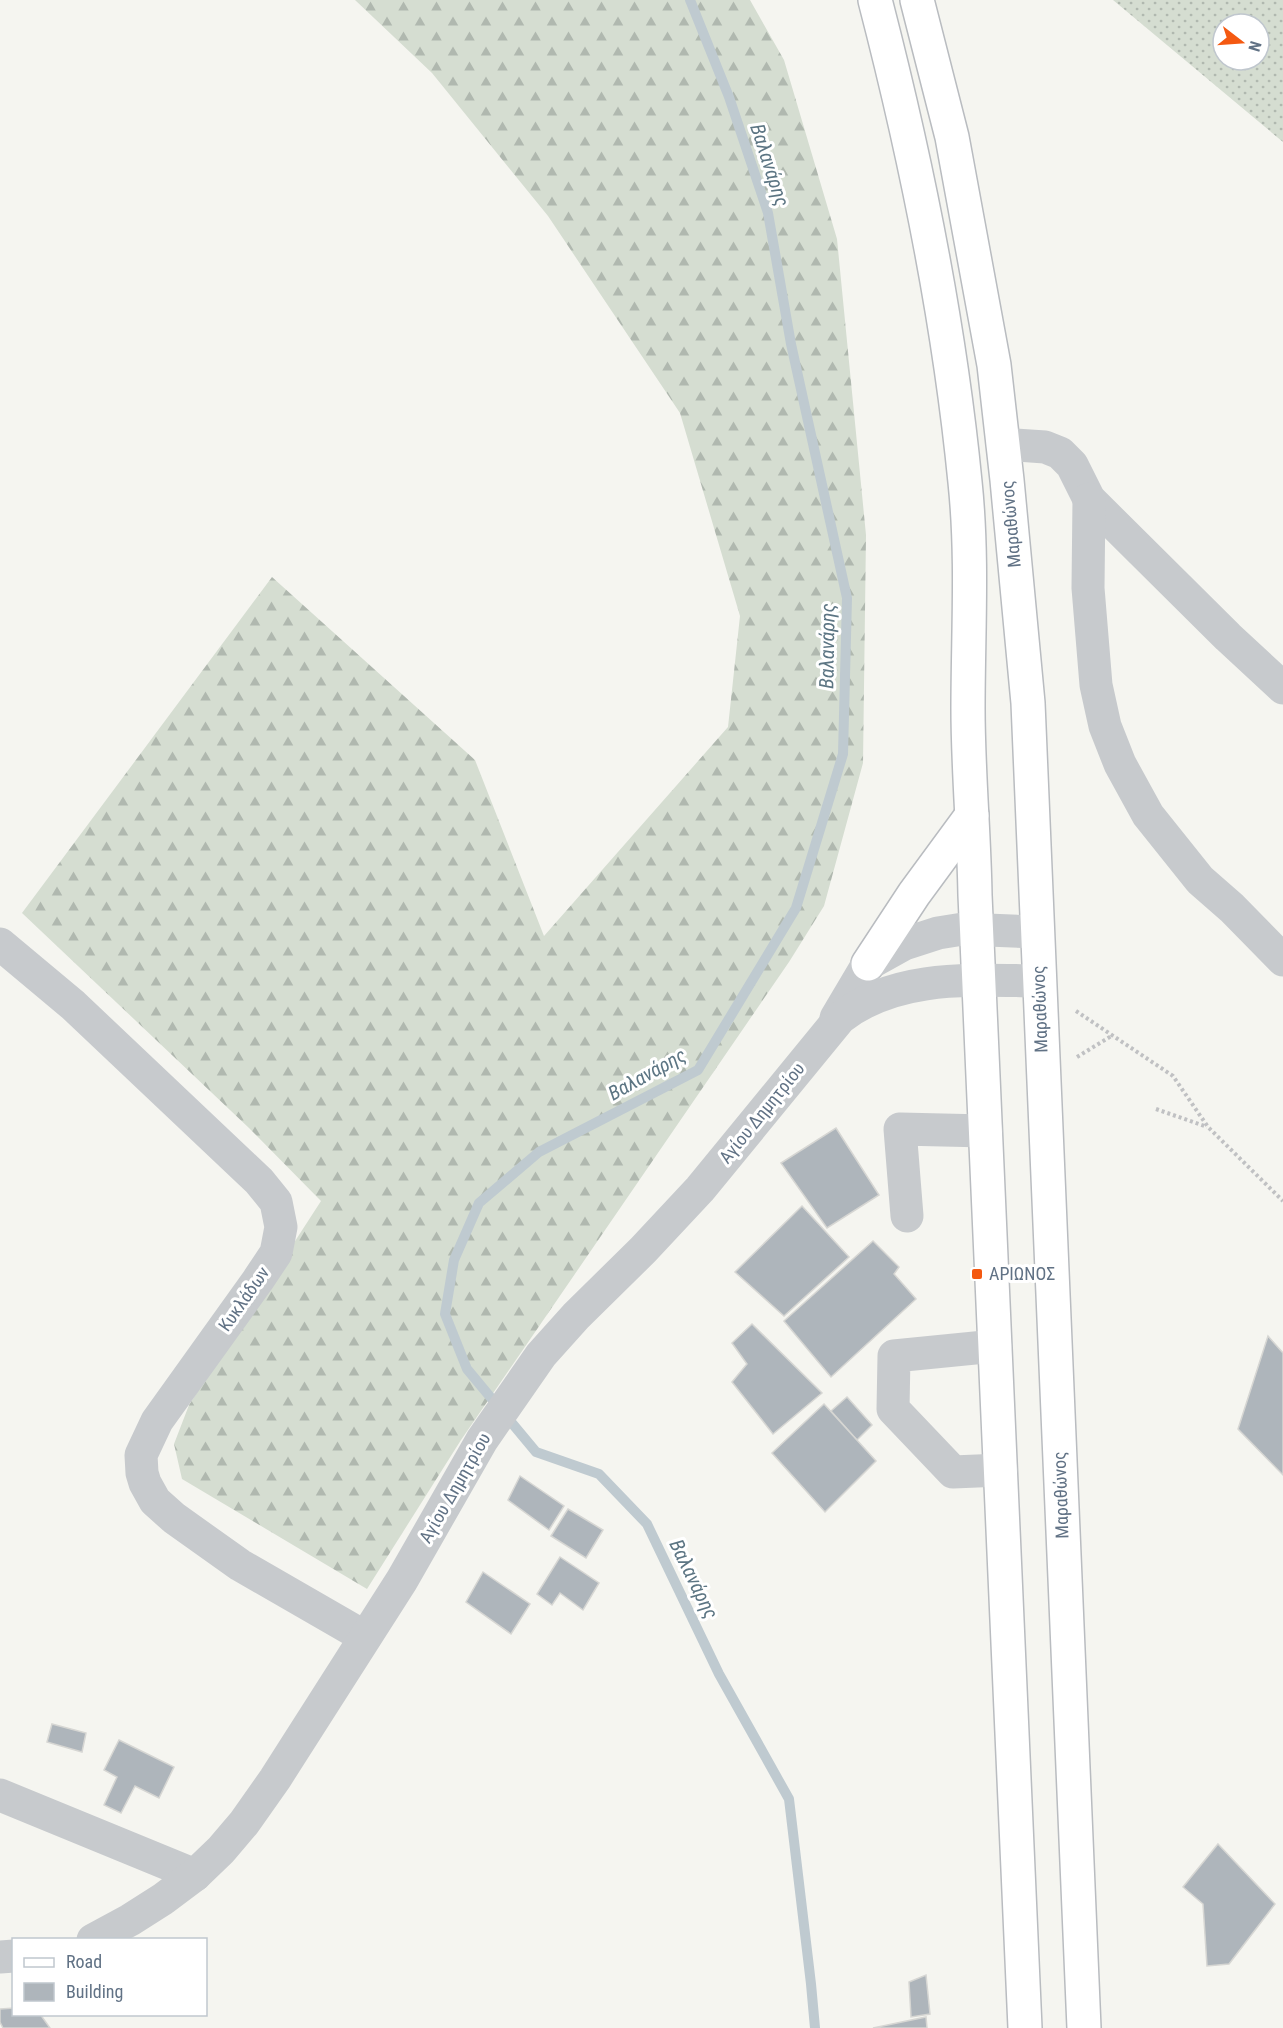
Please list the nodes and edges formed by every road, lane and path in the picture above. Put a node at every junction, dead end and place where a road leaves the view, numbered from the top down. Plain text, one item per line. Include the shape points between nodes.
1 (874, 0) edge
2 (917, 0) edge
3 (1003, 444) junction
4 (1089, 499) junction
5 (1283, 688) edge
6 (972, 815) junction
7 (977, 930) junction
8 (1036, 932) junction
9 (0, 944) edge
10 (1283, 960) edge
11 (868, 964) junction
12 (979, 980) junction
13 (1039, 993) junction
14 (827, 1033) junction
15 (1156, 1109) dead end
16 (1208, 1127) junction
17 (986, 1131) junction
18 (1283, 1201) edge
19 (907, 1216) dead end
20 (995, 1346) junction
21 (1000, 1470) junction
22 (365, 1638) junction
23 (0, 1795) edge
24 (195, 1875) junction
25 (96, 1938) edge
26 (1025, 2028) edge
27 (1084, 2028) edge

1 - 6 main road via 911,146 954,383 970,548 968,712
2 - 3 main road, Μαραθώνος via 952,137 974,248
3 - 4 street via 1045,447 1060,453 1072,465
3 - 8 main road, Μαραθώνος via 1028,703
4 - 5 street
4 - 10 street via 1088,588 1096,685 1120,764 1148,815 1200,880
6 - 7 main road
6 - 11 main road
7 - 8 street
7 - 11 street via 925,937
7 - 12 main road
8 - 13 main road, Μαραθώνος
9 - 22 street, Κυκλάδων via 73,1005 259,1181 276,1202 282,1227 276,1253 157,1421 141,1455 142,1473 155,1501 174,1518 240,1565
11 - 14 street, Αγίου Δημητρίου
12 - 13 street, Αγίου Δημητρίου
12 - 14 street, Αγίου Δημητρίου via 925,984 887,993 852,1009
12 - 17 main road
13 - 16 path via 1066,1005 1173,1076
13 - 27 main road, Μαραθώνος
14 - 22 street, Αγίου Δημητρίου via 700,1190 568,1324 528,1373 482,1440
15 - 16 path
16 - 18 path
17 - 19 street via 900,1129
17 - 20 main road
20 - 21 main road
20 - 21 street via 894,1356 893,1409 953,1472
21 - 26 main road
22 - 24 street, Αγίου Δημητρίου via 260,1801 221,1850
23 - 24 street
24 - 25 street, Αγίου Δημητρίου

